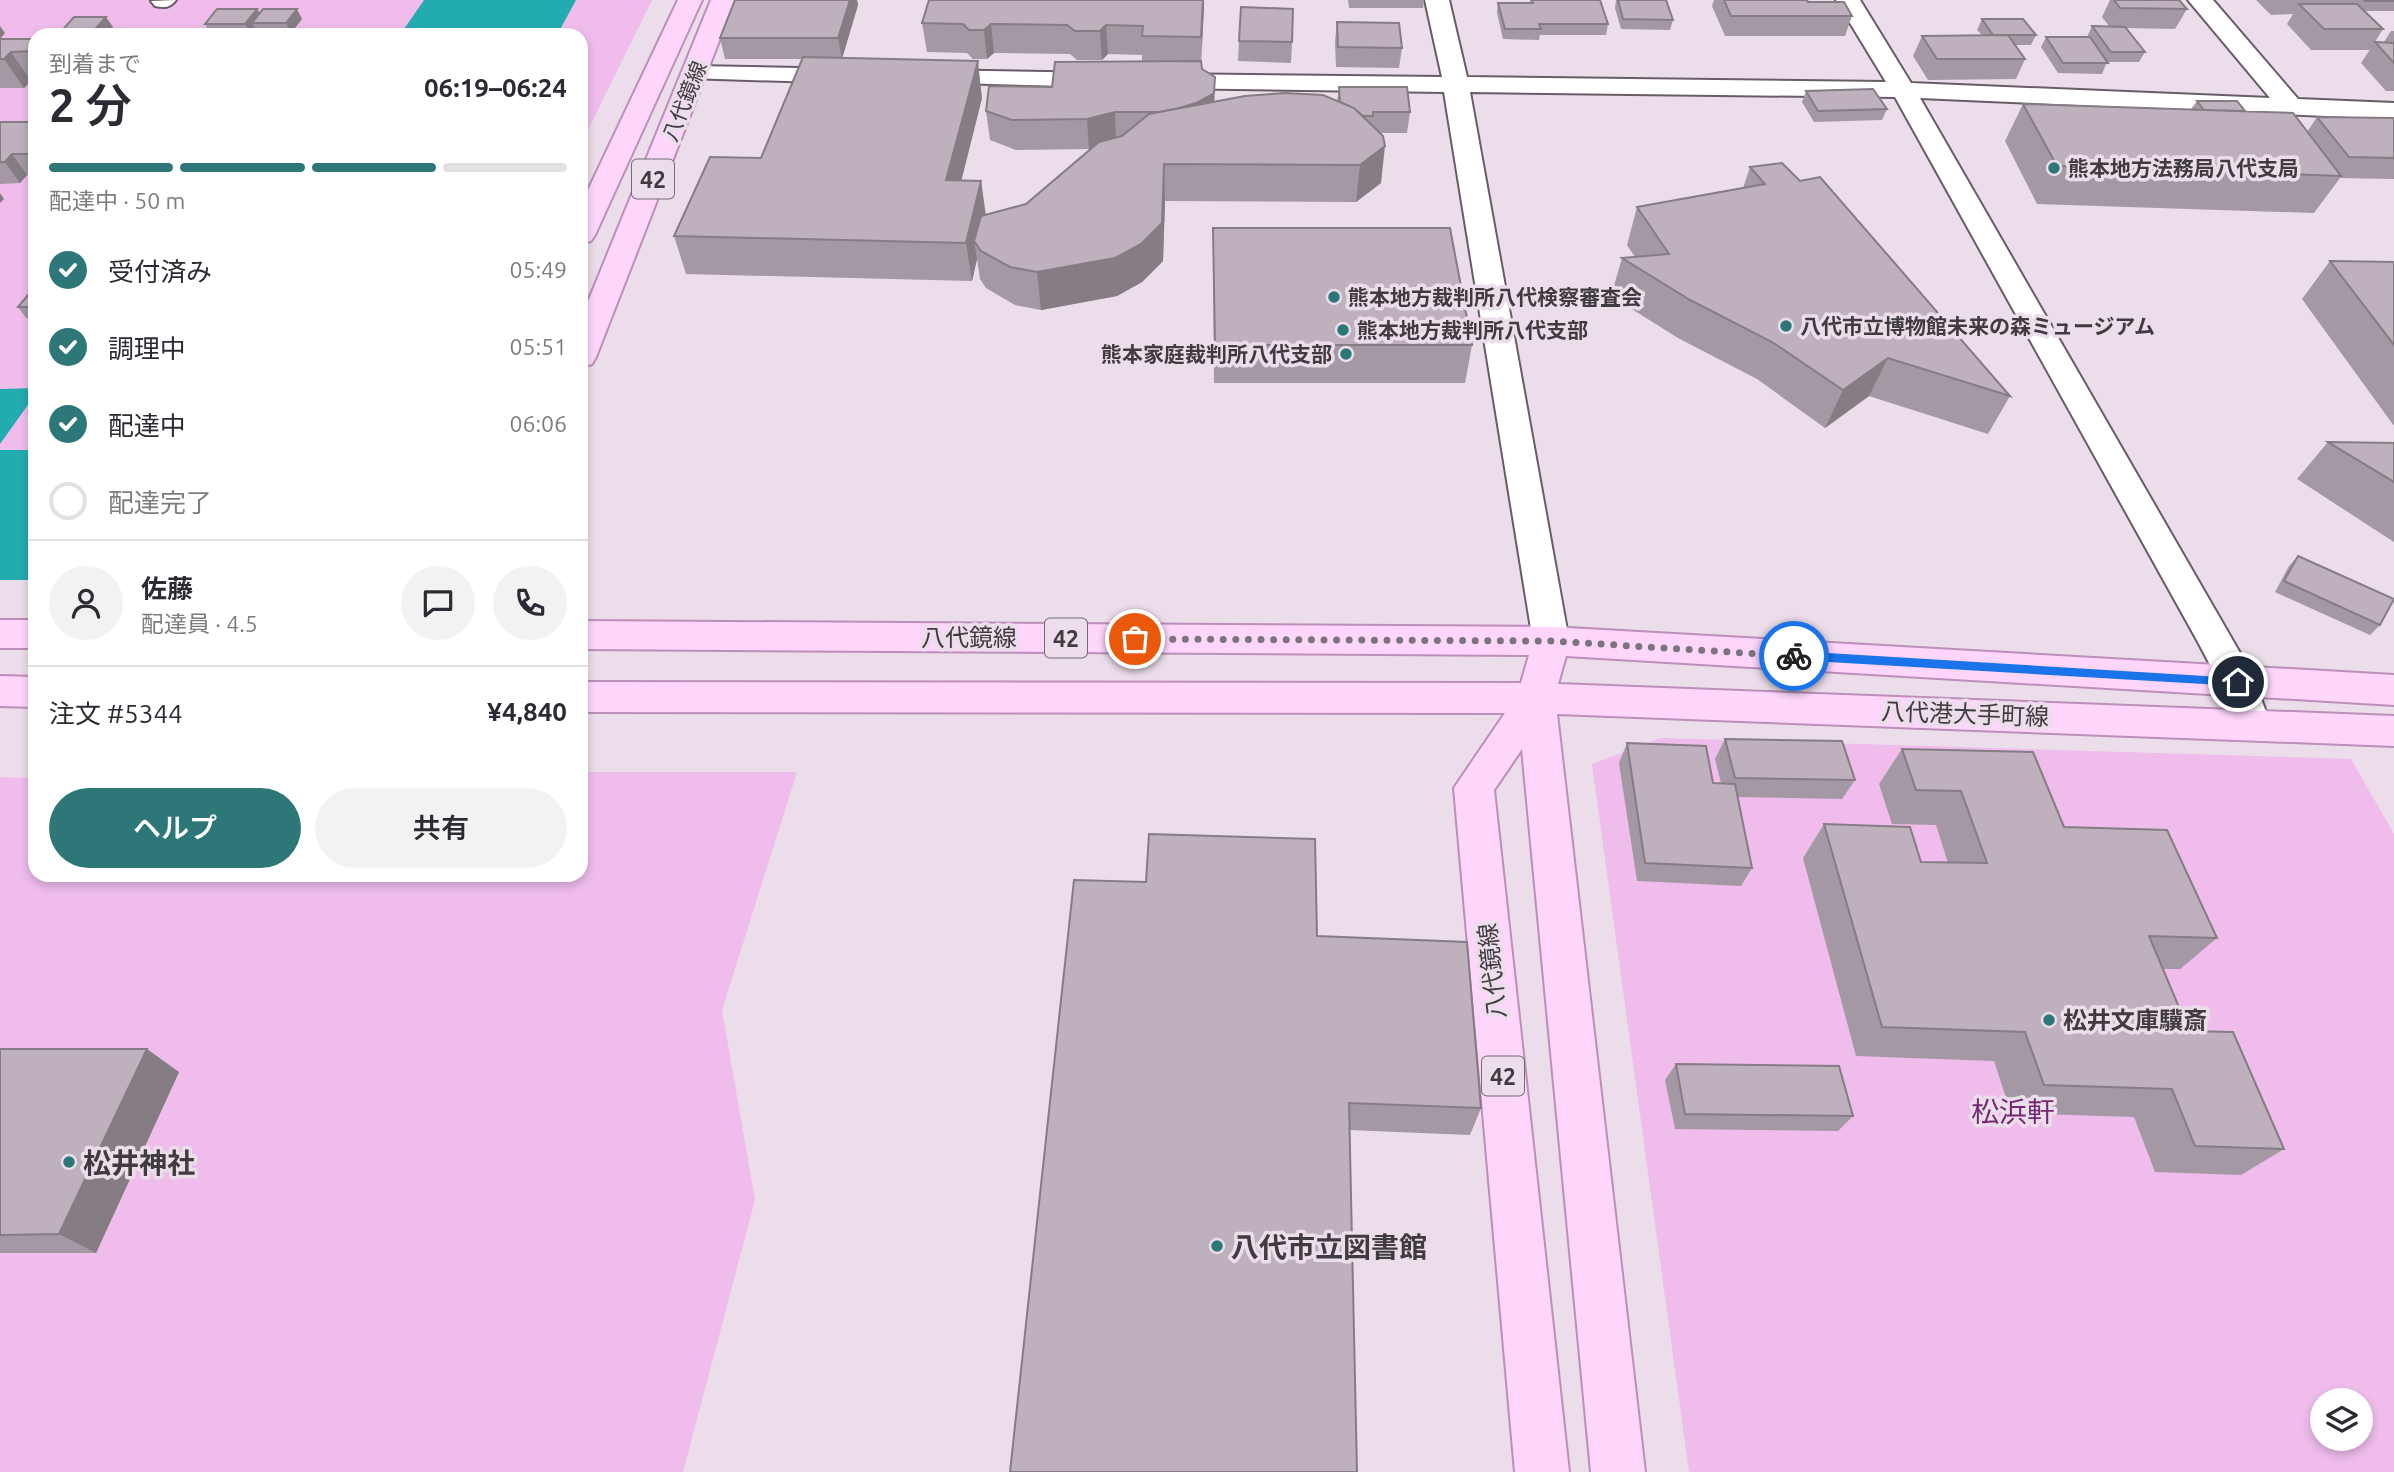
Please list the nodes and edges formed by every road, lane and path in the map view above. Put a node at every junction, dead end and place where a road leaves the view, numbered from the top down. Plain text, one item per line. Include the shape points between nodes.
1 (690, 0) edge
2 (723, 0) edge
3 (1437, 0) edge
4 (1848, 0) edge
5 (2200, 0) edge
6 (696, 73) junction
7 (875, 76) edge
8 (903, 77) edge
9 (1455, 86) junction
10 (1903, 90) junction
11 (2292, 109) junction
12 (2394, 111) edge
13 (588, 220) edge
14 (588, 340) edge
15 (0, 634) edge
16 (28, 634) edge
17 (588, 635) edge
18 (1551, 641) junction
19 (2238, 682) junction
20 (2394, 690) edge
21 (0, 691) edge
22 (28, 692) edge
23 (588, 697) edge
24 (1536, 698) junction
25 (2252, 725) junction
26 (2394, 731) edge
27 (1542, 1472) edge
28 (1618, 1472) edge

1 - 13 main road, 八代鏡線 / 42
2 - 6 main road, 八代鏡線 / 42
3 - 9 street
4 - 10 street
5 - 11 street
6 - 7 street
6 - 14 main road, 八代鏡線 / 42
8 - 9 street
9 - 10 street
9 - 18 street
10 - 11 street
10 - 19 street
11 - 12 street
15 - 16 main road
17 - 18 main road, 八代鏡線 / 42
18 - 19 main road, 八代港大手町線
18 - 24 main road, 八代鏡線 / 42
19 - 20 main road, 八代港大手町線
19 - 25 street
21 - 22 main road
23 - 24 main road
24 - 25 main road, 八代港大手町線
24 - 27 main road, 八代鏡線 / 42 via 1474,788
24 - 28 main road, 八代鏡線 / 42
25 - 26 main road, 八代港大手町線

